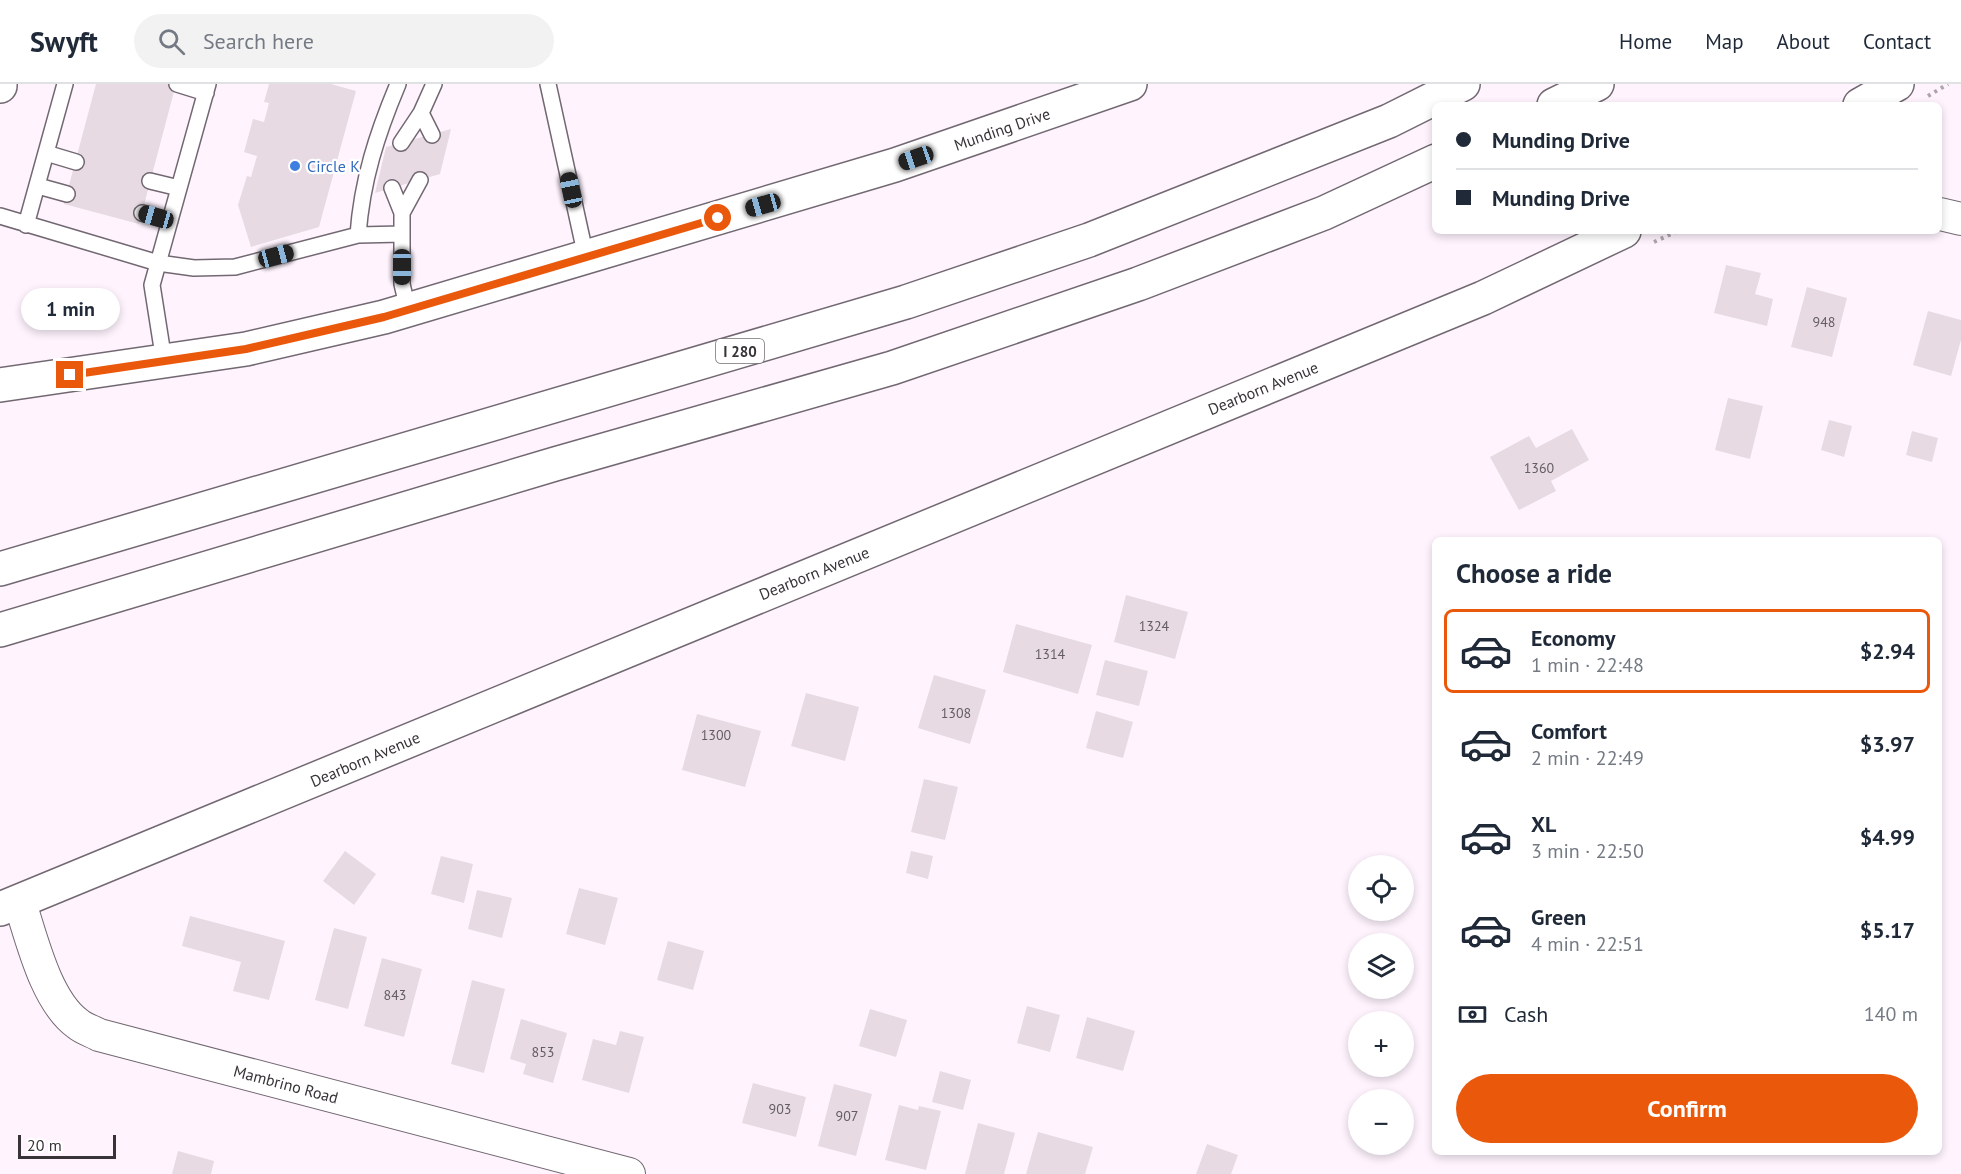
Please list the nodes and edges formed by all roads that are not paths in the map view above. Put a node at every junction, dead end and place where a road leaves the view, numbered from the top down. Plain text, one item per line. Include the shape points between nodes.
1 (65, 84) edge
2 (177, 84) edge
3 (398, 84) edge
4 (434, 84) edge
5 (548, 84) edge
6 (1130, 84) edge
7 (1463, 84) edge
8 (1597, 84) edge
9 (1898, 84) edge
10 (207, 88) edge
11 (1560, 102) edge
12 (1865, 102) edge
13 (421, 113) junction
14 (432, 135) dead end
15 (402, 143) dead end
16 (46, 153) junction
17 (76, 162) dead end
18 (1432, 163) edge
19 (420, 180) dead end
20 (150, 181) dead end
21 (38, 186) junction
22 (179, 188) junction
23 (392, 188) dead end
24 (67, 194) dead end
25 (142, 213) dead end
26 (402, 213) junction
27 (1942, 214) edge
28 (0, 216) edge
29 (1961, 219) edge
30 (170, 221) junction
31 (26, 225) junction
32 (402, 234) junction
33 (1618, 234) edge
34 (358, 235) junction
35 (586, 257) junction
36 (158, 263) junction
37 (408, 310) junction
38 (164, 361) junction
39 (0, 385) edge
40 (0, 569) edge
41 (0, 630) edge
42 (10, 906) edge
43 (629, 1174) edge

1 - 16 lane
2 - 10 lane
3 - 34 lane via 374,146 361,199
4 - 13 lane
5 - 35 lane
6 - 35 main road, Munding Drive via 895,165
7 - 40 main road, I 280 via 1389,121 1089,240 906,302
8 - 11 main road
9 - 12 main road
10 - 22 lane
13 - 14 lane
13 - 15 lane
16 - 17 lane
16 - 21 lane
18 - 41 main road via 1324,213 1171,272 892,368
19 - 26 lane
20 - 22 lane
21 - 24 lane
21 - 31 lane
22 - 30 lane
23 - 26 lane
25 - 30 lane
26 - 32 lane
27 - 29 street
28 - 31 lane
30 - 36 lane
31 - 36 lane
32 - 34 lane
32 - 37 lane via 402,284
33 - 42 main road, Dearborn Avenue via 1483,298
34 - 36 lane via 236,267 194,268
35 - 37 main road, Munding Drive
36 - 38 lane via 152,285
37 - 38 main road, Munding Drive via 246,349
38 - 39 main road, Munding Drive
42 - 43 street, Mambrino Road via 62,1010 99,1035

